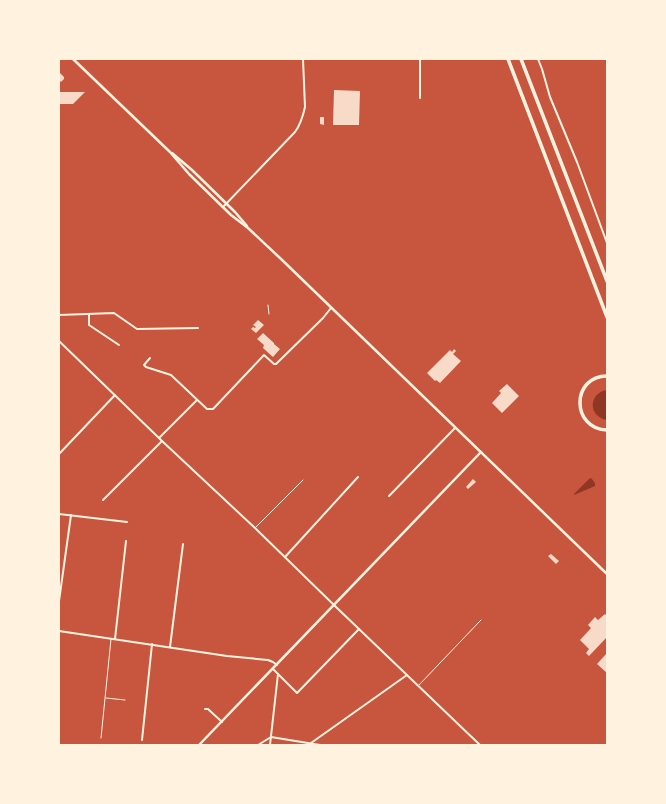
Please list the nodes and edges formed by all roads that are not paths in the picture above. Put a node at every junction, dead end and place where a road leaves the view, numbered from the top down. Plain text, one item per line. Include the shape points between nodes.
1 (73, 59) edge
2 (303, 59) edge
3 (420, 59) edge
4 (508, 59) edge
5 (520, 59) edge
6 (538, 59) edge
7 (420, 98) dead end
8 (170, 152) junction
9 (226, 203) junction
10 (223, 207) junction
11 (248, 228) junction
12 (607, 244) edge
13 (607, 281) edge
14 (268, 305) dead end
15 (331, 308) junction
16 (89, 314) junction
17 (269, 314) dead end
18 (59, 315) edge
19 (607, 317) edge
20 (198, 328) dead end
21 (59, 341) edge
22 (119, 345) dead end
23 (150, 358) dead end
24 (607, 376) edge
25 (115, 395) junction
26 (197, 400) junction
27 (456, 428) junction
28 (607, 430) edge
29 (159, 438) junction
30 (162, 441) junction
31 (481, 452) junction
32 (59, 454) edge
33 (358, 477) dead end
34 (302, 480) dead end
35 (389, 496) dead end
36 (103, 500) dead end
37 (59, 514) edge
38 (71, 515) junction
39 (127, 522) dead end
40 (255, 528) junction
41 (126, 540) dead end
42 (183, 544) dead end
43 (285, 557) junction
44 (607, 574) edge
45 (59, 601) edge
46 (334, 605) junction
47 (481, 620) dead end
48 (359, 629) junction
49 (59, 630) edge
50 (111, 638) junction
51 (115, 639) junction
52 (152, 644) junction
53 (170, 646) junction
54 (277, 665) junction
55 (273, 668) junction
56 (278, 674) junction
57 (407, 675) junction
58 (418, 686) junction
59 (105, 698) junction
60 (126, 700) dead end
61 (205, 709) dead end
62 (222, 722) junction
63 (271, 737) junction
64 (101, 738) dead end
65 (142, 740) dead end
66 (311, 744) junction
67 (199, 745) edge
68 (258, 745) edge
69 (270, 745) edge
70 (320, 745) edge
71 (480, 745) edge

1 - 8 street
2 - 9 street via 304,114 299,125
3 - 7 street
4 - 19 main road
5 - 13 main road
6 - 12 street via 550,97
8 - 9 street
8 - 10 street
9 - 10 street
9 - 11 street
10 - 11 street
11 - 15 street
14 - 17 lane
15 - 26 street via 276,364 264,355 213,409 207,409
15 - 27 street
16 - 18 street
16 - 20 street via 114,313 137,329
16 - 22 street via 89,325
21 - 25 street
23 - 26 street via 144,365 171,375
24 - 28 main road via 597,377 588,383 582,392 580,403 581,412 587,421
25 - 29 street
25 - 32 street
26 - 29 street
27 - 31 street
27 - 35 street
29 - 30 street
30 - 36 street
30 - 40 street
31 - 44 street
31 - 46 street
33 - 43 street
34 - 40 lane
37 - 38 street
38 - 39 street
38 - 45 street
40 - 43 street
41 - 51 street
42 - 53 street
43 - 46 street
46 - 48 street
46 - 54 street
47 - 58 lane
48 - 56 street via 297,693
48 - 57 street
49 - 50 street
50 - 51 street
50 - 59 lane
51 - 52 street
52 - 53 street
52 - 65 street
53 - 54 street via 268,660
54 - 55 street
55 - 56 street
55 - 62 street
56 - 63 street
57 - 58 street
57 - 66 street
58 - 71 street
59 - 60 lane
59 - 64 lane
61 - 62 street
62 - 67 street
63 - 66 street
63 - 68 street
63 - 69 street
66 - 70 street

